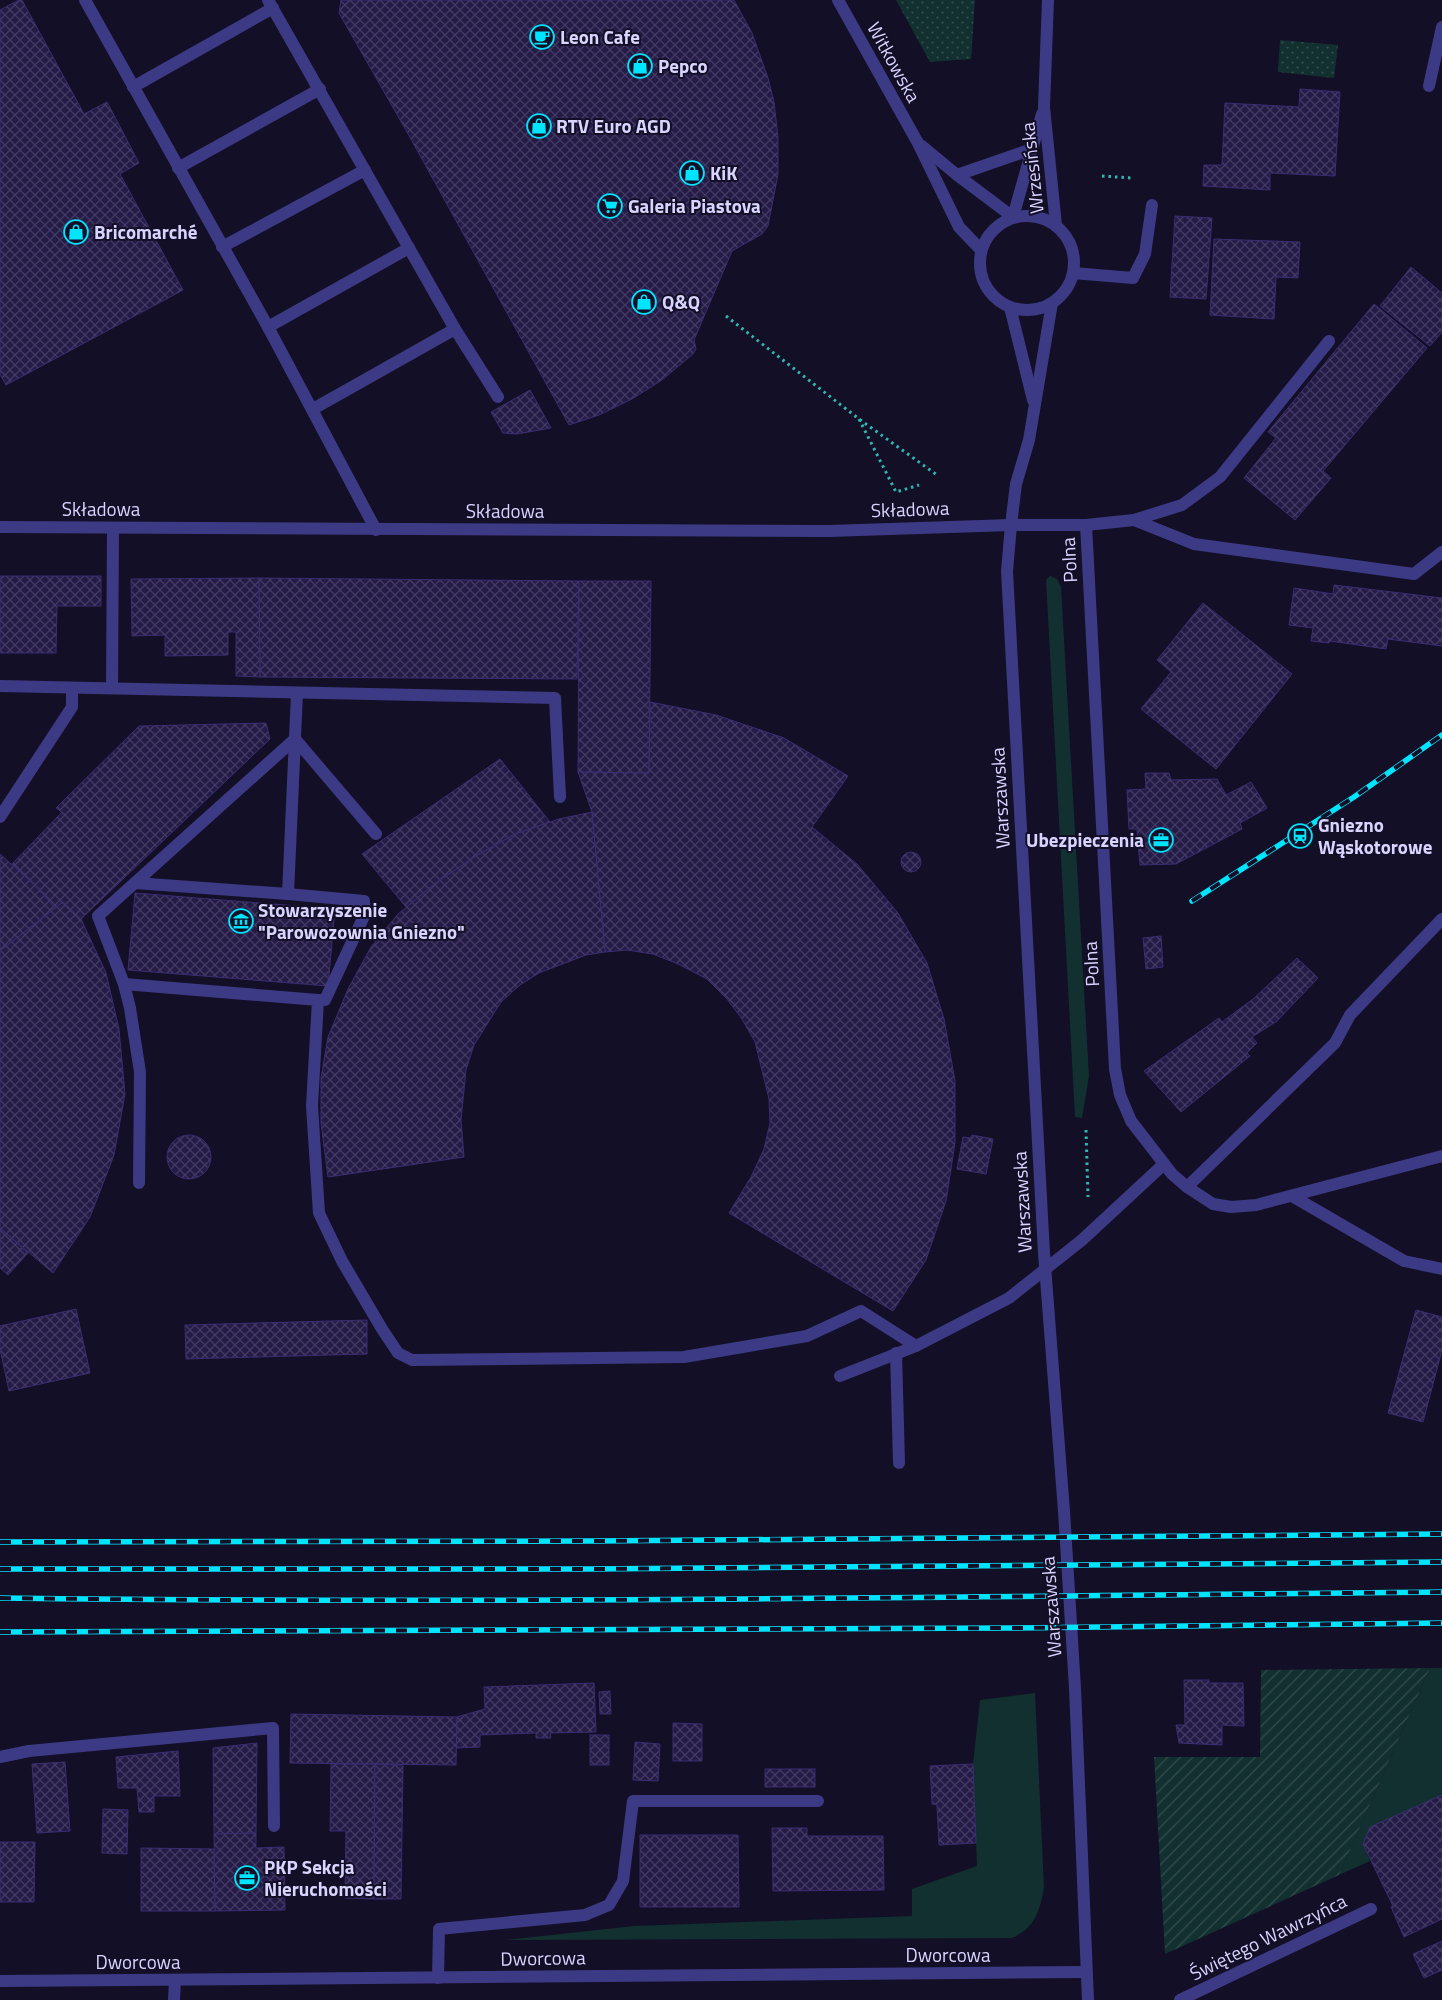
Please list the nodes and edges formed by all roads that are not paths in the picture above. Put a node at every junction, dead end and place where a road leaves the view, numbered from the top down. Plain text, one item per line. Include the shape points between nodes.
1 (85, 0) edge
2 (838, 0) edge
3 (1048, 0) edge
4 (270, 4) edge
5 (1442, 27) edge
6 (1429, 86) dead end
7 (133, 87) junction
8 (320, 89) junction
9 (1044, 107) junction
10 (918, 142) junction
11 (1032, 149) junction
12 (178, 168) junction
13 (365, 170) junction
14 (956, 175) junction
15 (1152, 205) dead end
16 (1014, 217) junction
17 (1056, 225) junction
18 (222, 247) junction
19 (409, 248) junction
20 (982, 250) junction
21 (1073, 273) junction
22 (1052, 303) junction
23 (1010, 307) junction
24 (268, 327) junction
25 (456, 329) junction
26 (1329, 342) dead end
27 (498, 396) dead end
28 (1034, 405) junction
29 (313, 409) junction
30 (1134, 520) junction
31 (1011, 525) junction
32 (1086, 525) junction
33 (0, 527) edge
34 (113, 528) junction
35 (376, 530) junction
36 (1442, 552) edge
37 (0, 686) edge
38 (72, 688) junction
39 (112, 688) junction
40 (297, 693) junction
41 (295, 739) junction
42 (560, 797) dead end
43 (0, 817) edge
44 (376, 834) dead end
45 (135, 883) junction
46 (288, 894) junction
47 (1442, 920) edge
48 (124, 984) junction
49 (318, 1000) junction
50 (1442, 1156) edge
51 (1164, 1164) junction
52 (139, 1183) dead end
53 (1187, 1187) junction
54 (1292, 1196) junction
55 (1442, 1269) edge
56 (916, 1346) junction
57 (896, 1354) junction
58 (840, 1376) dead end
59 (899, 1463) dead end
60 (0, 1756) edge
61 (818, 1801) dead end
62 (274, 1826) dead end
63 (1371, 1909) dead end
64 (1086, 1972) junction
65 (438, 1978) junction
66 (176, 1980) junction
67 (0, 1981) edge
68 (174, 2000) edge
69 (1088, 2000) edge
70 (1180, 2000) edge

1 - 7 street
2 - 10 street, Witkowska
3 - 9 street, Wrzesińska
4 - 7 street
4 - 8 street
5 - 6 street
7 - 12 street
8 - 12 street
8 - 13 street
9 - 11 street, Wrzesińska
9 - 17 street, Wrzesińska
10 - 14 street, Witkowska
10 - 20 street, Witkowska via 959,227
11 - 14 street, Wrzesińska
11 - 16 street, Wrzesińska
12 - 18 street
13 - 18 street
13 - 19 street
14 - 16 street, Witkowska
15 - 21 street via 1145,254 1133,278
16 - 17 street via 1028,215
16 - 20 street via 1000,224 988,236
17 - 21 street via 1068,239 1074,255
18 - 24 street
19 - 24 street
19 - 25 street
20 - 23 street via 980,272 991,294
21 - 22 street via 1062,295
22 - 23 street via 1032,310
22 - 28 street, Warszawska
23 - 28 street, Warszawska
24 - 29 street
25 - 27 street
25 - 29 street
26 - 30 street via 1220,477 1182,504
28 - 31 street, Warszawska via 1029,440 1016,484
29 - 35 street
30 - 32 street
30 - 36 street via 1194,544 1414,574
31 - 32 street, Polna
31 - 35 street, Składowa via 829,530
31 - 64 street, Warszawska via 1007,571 1047,1303 1075,1688
32 - 51 street, Polna via 1116,1069 1120,1095 1131,1121
33 - 34 street, Składowa
34 - 35 street, Składowa
34 - 39 street
37 - 38 street
38 - 39 street
38 - 43 street via 72,707
39 - 40 street
40 - 41 street
40 - 42 street via 555,698
41 - 44 street
41 - 45 street
41 - 46 street
45 - 46 street
45 - 48 street via 98,916
46 - 49 street via 364,901 365,914 325,1000
47 - 53 street via 1350,1016 1335,1043
48 - 49 street
48 - 52 street via 140,1072
49 - 56 street via 312,1106 319,1213 342,1261 398,1353 412,1360 684,1357 807,1336 860,1311
50 - 54 street, Polna
51 - 53 street, Polna
51 - 56 street via 1082,1240 1009,1298
53 - 54 street, Polna via 1214,1204 1231,1207
54 - 55 street via 1404,1261
56 - 57 street
57 - 58 street
57 - 59 street
60 - 62 street via 273,1728
61 - 65 street via 633,1801 624,1880 608,1905 586,1915 439,1929
63 - 70 street, Świętego Wawrzyńca
64 - 65 street, Dworcowa
64 - 69 street, Warszawska
65 - 66 street, Dworcowa
66 - 67 street, Dworcowa
66 - 68 street

